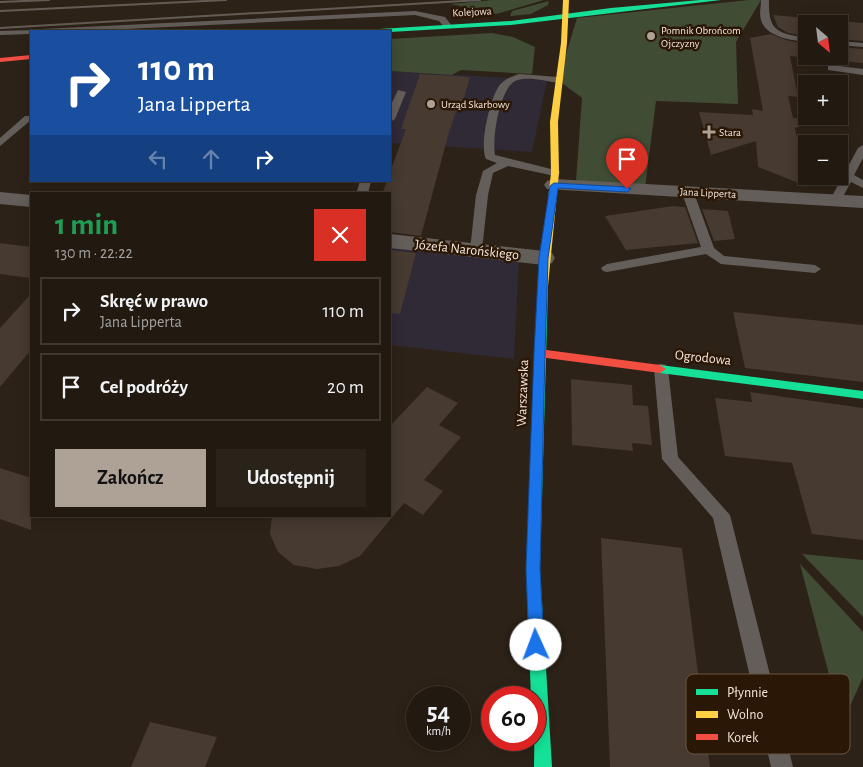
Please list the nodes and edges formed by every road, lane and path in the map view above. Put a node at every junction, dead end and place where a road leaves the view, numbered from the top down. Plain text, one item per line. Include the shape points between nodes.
1 (566, 0) edge
2 (718, 0) edge
3 (765, 0) edge
4 (565, 17) junction
5 (448, 26) junction
6 (62, 30) edge
7 (391, 30) edge
8 (30, 32) edge
9 (0, 33) edge
10 (798, 38) edge
11 (848, 44) edge
12 (863, 45) edge
13 (30, 57) edge
14 (0, 60) edge
15 (831, 68) dead end
16 (863, 72) edge
17 (558, 80) junction
18 (401, 92) dead end
19 (391, 116) edge
20 (28, 118) dead end
21 (0, 143) edge
22 (863, 148) edge
23 (505, 163) junction
24 (849, 177) junction
25 (555, 179) junction
26 (863, 185) edge
27 (688, 193) junction
28 (0, 198) edge
29 (836, 200) junction
30 (30, 201) edge
31 (863, 202) edge
32 (391, 241) edge
33 (476, 250) junction
34 (708, 250) junction
35 (544, 258) junction
36 (607, 268) dead end
37 (816, 269) dead end
38 (539, 353) junction
39 (661, 369) junction
40 (863, 395) edge
41 (759, 674) edge
42 (538, 686) edge
43 (535, 751) edge
44 (541, 751) edge
45 (779, 754) edge
46 (532, 758) dead end
47 (543, 767) edge
48 (782, 767) edge

1 - 4 main road, Warszawska
2 - 4 main road, Kolejowa
3 - 10 lane via 765,20 770,27 778,33
4 - 5 main road, Kolejowa
4 - 17 main road, Warszawska
5 - 6 lane via 442,18 416,13
5 - 7 main road, Kolejowa
8 - 9 lane
11 - 12 lane
13 - 14 main road
15 - 16 lane
17 - 23 lane via 519,77 509,80 499,94 489,151 490,157
17 - 25 main road, Warszawska via 554,122
18 - 19 lane
20 - 21 lane
22 - 24 lane
23 - 25 lane via 519,163
23 - 33 lane via 488,171
24 - 26 lane
24 - 29 lane
25 - 27 street, Jana Lipperta
25 - 35 main road, Warszawska
27 - 29 street, Jana Lipperta
27 - 34 lane
28 - 30 street
29 - 31 street, Jana Lipperta
32 - 33 street, Józefa Narońskiego
33 - 35 street, Józefa Narońskiego
34 - 36 lane
34 - 37 lane via 720,260
35 - 38 main road, Warszawska
38 - 39 main road, Ogrodowa
38 - 42 main road, Warszawska via 533,569
39 - 40 main road, Ogrodowa
39 - 41 lane via 670,459 721,515
43 - 46 main road, Warszawska
44 - 47 main road, Warszawska
45 - 48 lane

